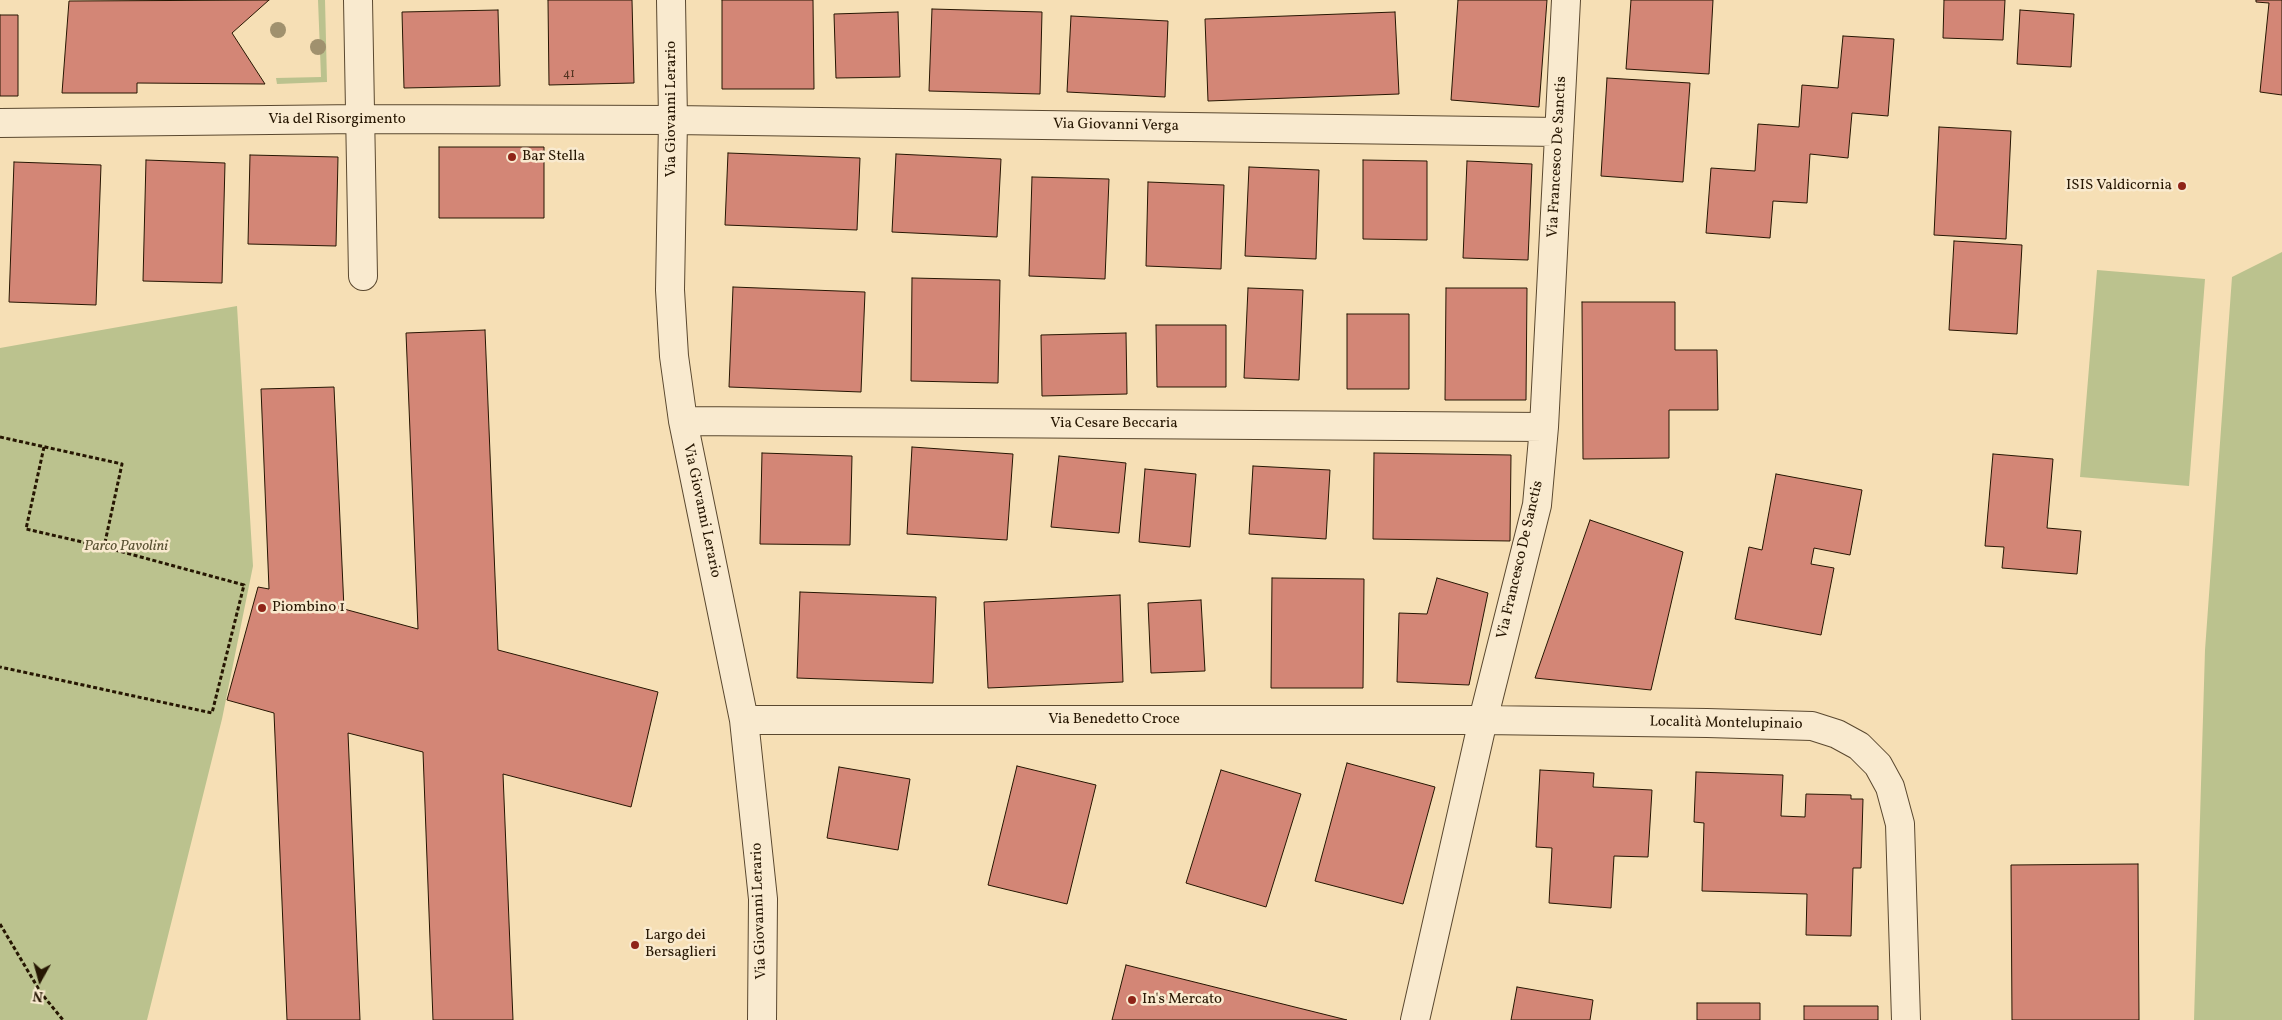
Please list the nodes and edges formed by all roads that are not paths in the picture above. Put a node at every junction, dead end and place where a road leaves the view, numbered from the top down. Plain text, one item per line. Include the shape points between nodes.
1 (358, 0) edge
2 (671, 0) edge
3 (1566, 0) edge
4 (360, 119) junction
5 (673, 120) junction
6 (0, 122) edge
7 (1559, 132) junction
8 (362, 276) dead end
9 (683, 421) junction
10 (1544, 427) junction
11 (744, 720) junction
12 (1483, 720) junction
13 (762, 1020) edge
14 (1415, 1020) edge
15 (1906, 1020) edge

1 - 4 street
2 - 5 street, Via Giovanni Lerario
3 - 7 street, Via Francesco De Sanctis
4 - 5 street, Via del Risorgimento
4 - 6 street, Via del Risorgimento
4 - 8 street
5 - 7 street, Via Giovanni Verga
5 - 9 street, Via Giovanni Lerario via 670,290 674,356
7 - 10 street, Via Francesco De Sanctis
9 - 10 street, Via Cesare Beccaria
9 - 11 street, Via Giovanni Lerario
10 - 12 street, Via Francesco De Sanctis via 1537,505
11 - 12 street, Via Benedetto Croce
11 - 13 street, Via Giovanni Lerario via 763,899
12 - 14 street, Via Francesco De Sanctis
12 - 15 street, Località Montelupinaio via 1812,726 1859,746 1878,765 1890,787 1900,824

